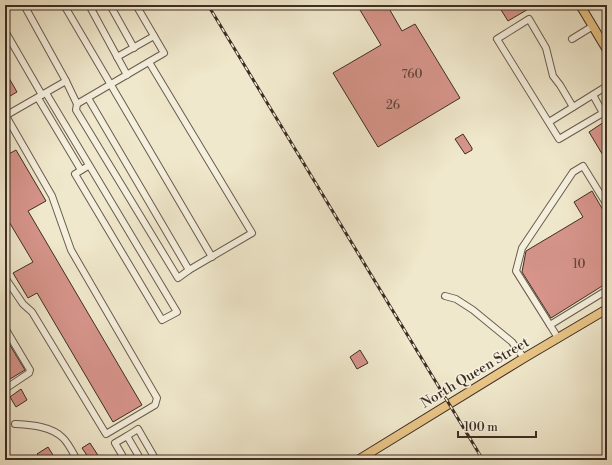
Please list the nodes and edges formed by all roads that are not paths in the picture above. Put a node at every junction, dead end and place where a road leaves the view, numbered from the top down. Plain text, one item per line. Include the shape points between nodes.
1 (24, 5) edge
2 (64, 5) edge
3 (89, 5) edge
4 (110, 5) edge
5 (136, 5) edge
6 (580, 5) edge
7 (593, 26) junction
8 (5, 31) edge
9 (154, 36) junction
10 (572, 39) dead end
11 (606, 47) edge
12 (134, 48) junction
13 (117, 57) junction
14 (149, 62) junction
15 (127, 75) junction
16 (66, 82) junction
17 (110, 85) junction
18 (607, 86) edge
19 (42, 95) junction
20 (593, 95) junction
21 (88, 98) junction
22 (77, 104) junction
23 (573, 107) junction
24 (5, 116) edge
25 (549, 122) junction
26 (88, 166) junction
27 (81, 170) junction
28 (607, 204) edge
29 (212, 257) junction
30 (5, 267) edge
31 (189, 270) junction
32 (607, 290) edge
33 (448, 298) dead end
34 (607, 309) edge
35 (550, 325) junction
36 (5, 328) edge
37 (558, 338) junction
38 (524, 358) junction
39 (5, 389) edge
40 (15, 424) dead end
41 (127, 436) junction
42 (77, 460) edge
43 (125, 460) edge
44 (141, 460) edge
45 (156, 460) edge
46 (358, 460) edge

1 - 16 lane
2 - 17 lane
3 - 13 lane
4 - 12 lane
5 - 9 lane
6 - 7 main road
7 - 10 lane
7 - 11 main road
8 - 19 lane
9 - 12 lane
9 - 14 lane via 164,53
12 - 13 lane
13 - 15 lane
14 - 15 lane
14 - 29 lane via 252,234
15 - 17 lane
16 - 19 lane
16 - 22 lane
17 - 21 lane
17 - 29 lane
18 - 20 lane
19 - 24 lane
19 - 26 lane
19 - 27 lane
20 - 23 lane
20 - 25 lane via 603,112 559,139
21 - 22 lane
21 - 31 lane
22 - 31 lane via 76,110 178,278
23 - 25 lane
23 - 25 lane via 553,76 546,48 530,19 497,39
24 - 30 lane via 52,196 72,250 157,398 155,406 106,434 32,312 23,304 6,279
26 - 27 lane
26 - 27 lane via 177,312 162,320 75,174
28 - 35 lane via 583,166 573,172 522,248 516,271
29 - 31 lane
32 - 35 lane
33 - 38 lane via 481,318 512,342
34 - 37 main road, North Queen Street
35 - 37 lane
36 - 39 lane via 30,373
37 - 38 main road, North Queen Street
38 - 46 main road, North Queen Street
40 - 42 lane via 50,430 63,438
41 - 43 lane via 115,443
41 - 44 lane
41 - 45 lane via 138,429

